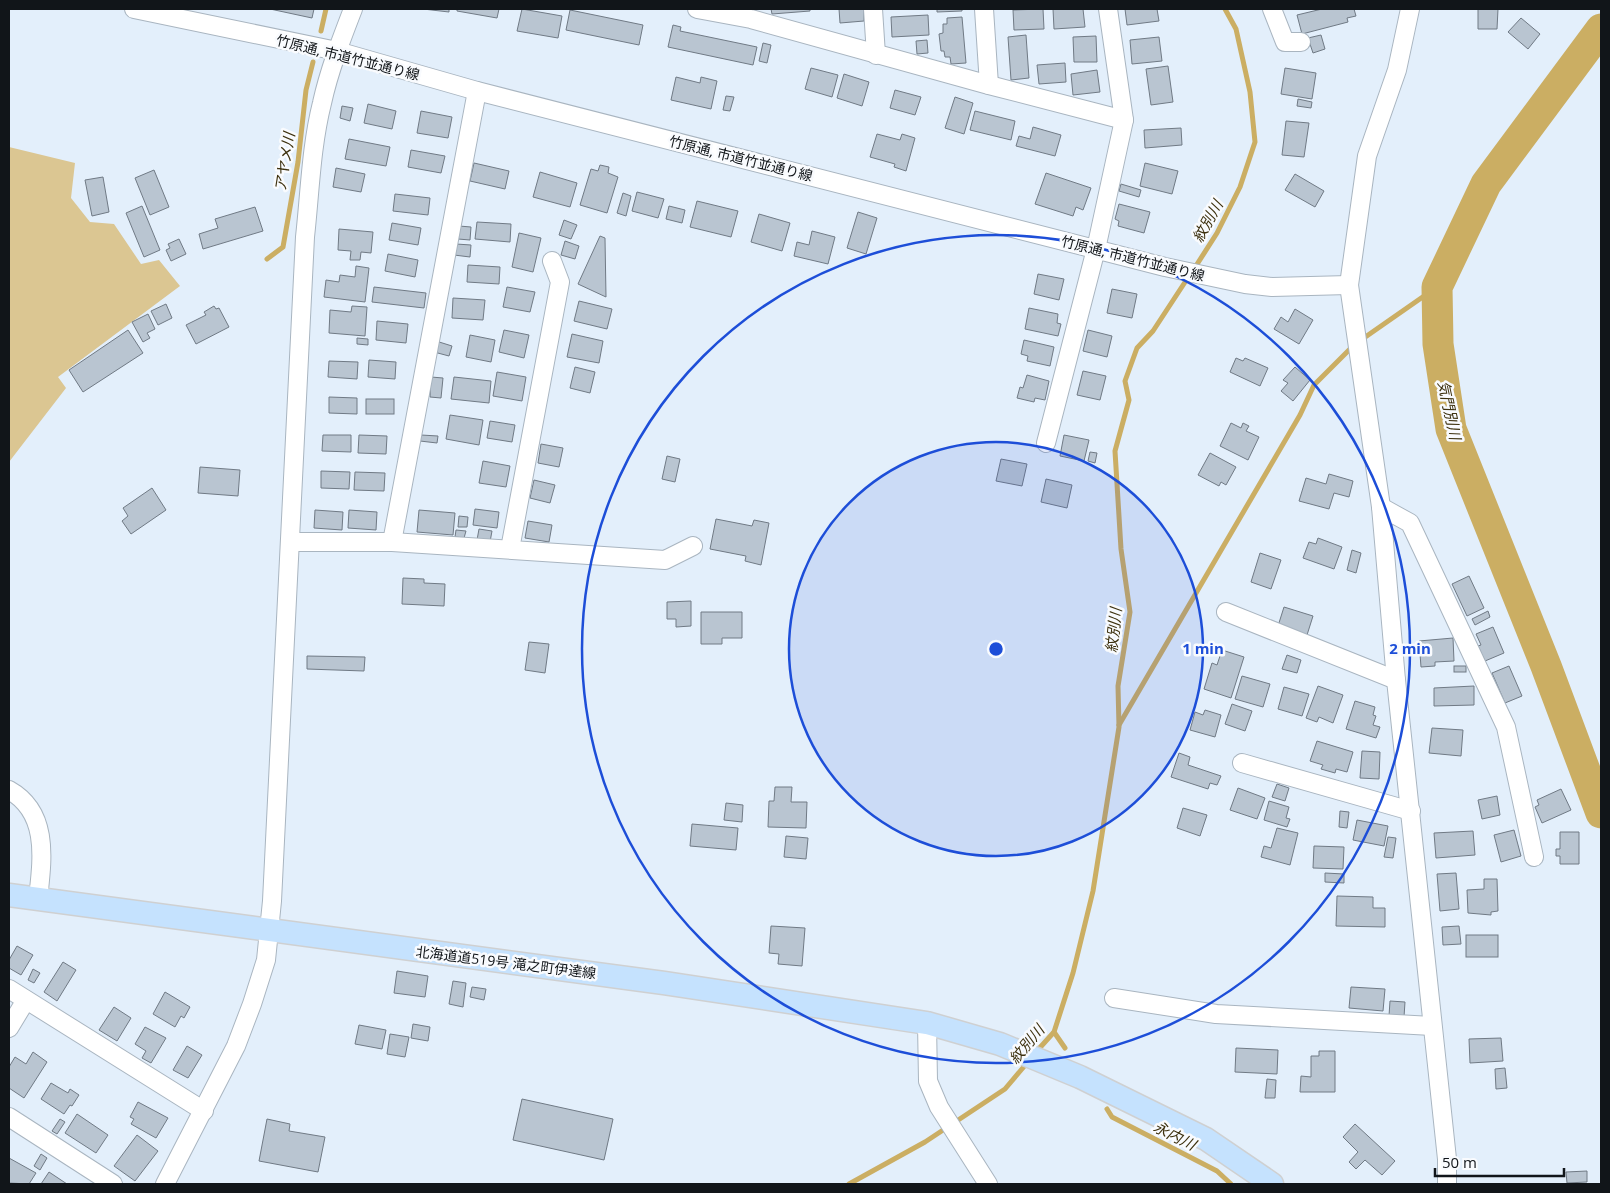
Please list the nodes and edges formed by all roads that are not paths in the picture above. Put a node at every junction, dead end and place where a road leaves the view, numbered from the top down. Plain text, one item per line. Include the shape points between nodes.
1 (134, 9) edge
2 (353, 9) edge
3 (697, 9) edge
4 (874, 9) edge
5 (984, 9) edge
6 (1108, 9) edge
7 (1272, 9) edge
8 (1410, 9) edge
9 (751, 14) edge
10 (203, 15) edge
11 (1301, 42) dead end
12 (337, 51) junction
13 (876, 55) junction
14 (989, 86) junction
15 (477, 91) junction
16 (1124, 120) junction
17 (1096, 249) junction
18 (552, 261) dead end
19 (1349, 285) junction
20 (1046, 443) dead end
21 (1382, 507) junction
22 (290, 542) junction
23 (392, 542) junction
24 (693, 546) dead end
25 (510, 549) junction
26 (1226, 612) dead end
27 (1396, 680) junction
28 (1242, 763) dead end
29 (9, 790) edge
30 (1411, 811) junction
31 (1534, 857) dead end
32 (9, 895) edge
33 (38, 899) junction
34 (270, 931) junction
35 (9, 990) edge
36 (1114, 998) dead end
37 (26, 1000) junction
38 (927, 1023) junction
39 (1432, 1026) junction
40 (9, 1028) edge
41 (204, 1111) junction
42 (9, 1117) edge
43 (113, 1184) edge
44 (165, 1184) edge
45 (988, 1184) edge
46 (1272, 1184) edge
47 (1447, 1184) edge

1 - 10 street, 竹原通, 市道竹並通り線
2 - 12 street
3 - 9 street
4 - 13 street
5 - 14 street
6 - 16 street
7 - 11 street via 1285,42
8 - 19 street via 1397,70 1367,156
9 - 13 street
10 - 12 street, 竹原通, 市道竹並通り線
12 - 15 street, 竹原通, 市道竹並通り線
12 - 22 street via 322,104 305,237
13 - 14 street
14 - 16 street
15 - 17 street, 竹原通, 市道竹並通り線
15 - 23 street
16 - 17 street
17 - 19 street, 竹原通, 市道竹並通り線 via 1165,267 1272,287
17 - 20 street
18 - 25 street via 560,282
19 - 21 street
21 - 27 street
21 - 31 street via 1410,523 1506,727
22 - 23 street
22 - 34 street
23 - 25 street
24 - 25 street via 665,560
26 - 27 street
27 - 30 street
28 - 30 street
29 - 33 street via 29,810 38,826 43,852
30 - 39 street
32 - 33 main road, 北海道道519号 滝之町伊達線
33 - 34 main road, 北海道道519号 滝之町伊達線
34 - 38 main road, 北海道道519号 滝之町伊達線 via 664,982
34 - 41 street via 266,960 252,1004 236,1046
35 - 37 street
36 - 39 street via 1216,1014
37 - 40 street
37 - 41 street
38 - 45 street via 928,1081 939,1108
38 - 46 main road, 北海道道519号 滝之町伊達線 via 1000,1044 1080,1077 1206,1139
39 - 47 street
41 - 44 street
42 - 43 street

